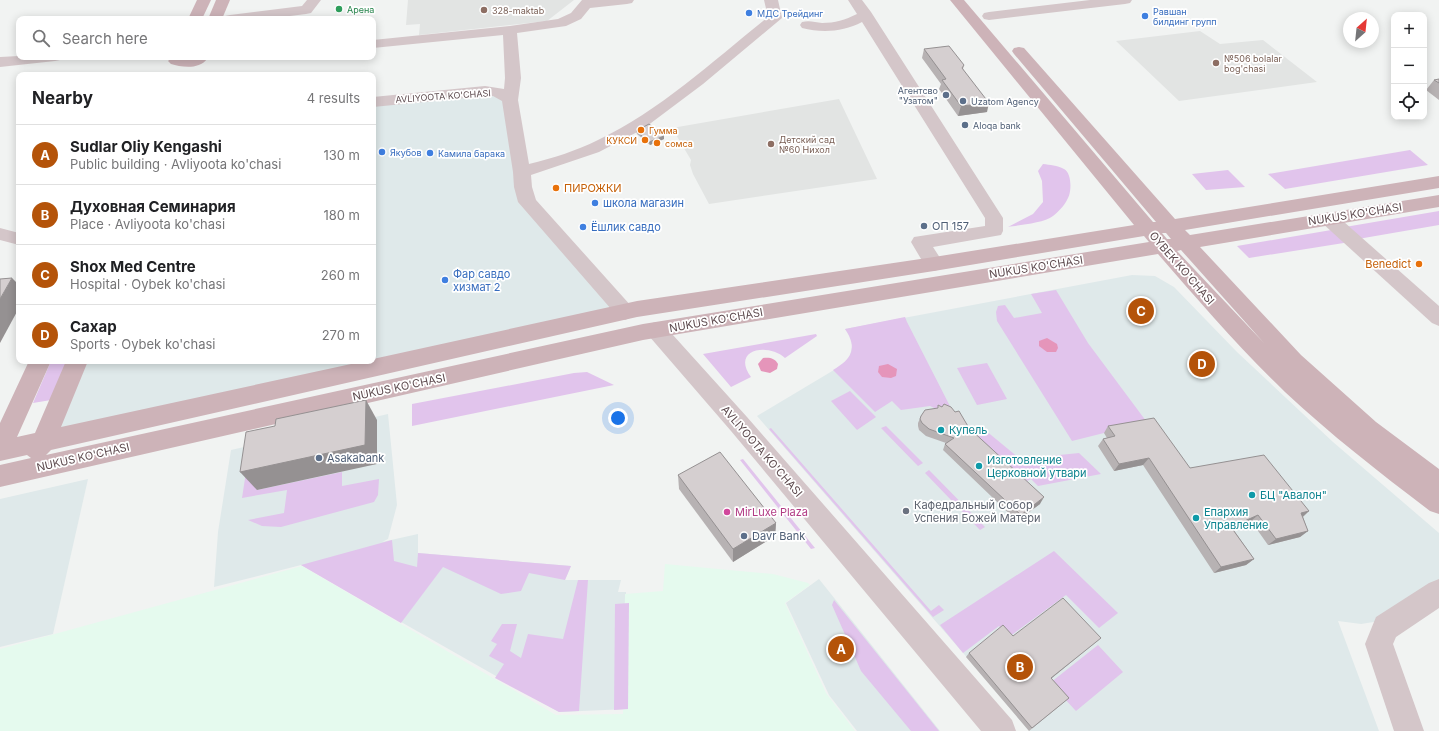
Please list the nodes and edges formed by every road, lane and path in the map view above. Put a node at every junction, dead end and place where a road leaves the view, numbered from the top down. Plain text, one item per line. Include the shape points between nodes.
1 (204, 0) edge
2 (223, 0) edge
3 (314, 0) edge
4 (627, 0) edge
5 (771, 0) edge
6 (957, 0) edge
7 (1125, 0) edge
8 (588, 2) edge
9 (860, 7) edge
10 (984, 11) joint
11 (196, 16) edge
12 (216, 16) edge
13 (255, 16) edge
14 (807, 24) dead end
15 (510, 30) junction
16 (376, 44) edge
17 (22, 60) edge
18 (177, 60) edge
19 (179, 60) edge
20 (194, 60) edge
21 (198, 60) edge
22 (0, 62) edge
23 (171, 72) edge
24 (193, 72) edge
25 (513, 81) junction
26 (485, 91) junction
27 (510, 100) junction
28 (376, 102) edge
29 (522, 172) junction
30 (1439, 182) edge
31 (1439, 201) edge
32 (1328, 218) junction
33 (1170, 226) junction
34 (1148, 229) junction
35 (0, 234) edge
36 (16, 238) edge
37 (1184, 242) junction
38 (1162, 246) junction
39 (934, 264) junction
40 (631, 311) junction
41 (1439, 318) edge
42 (650, 331) junction
43 (39, 364) edge
44 (76, 364) edge
45 (44, 441) junction
46 (0, 448) edge
47 (0, 452) edge
48 (8, 474) edge
49 (1439, 483) edge
50 (1439, 503) edge
51 (1439, 592) edge
52 (912, 637) junction
53 (981, 731) edge
54 (1001, 731) edge
55 (1409, 731) edge

1 - 11 main road
2 - 12 main road
3 - 13 street via 306,10
4 - 8 street
5 - 29 street via 775,18 730,52 688,89 646,119 586,152
6 - 34 main road, OYBEK KO'CHASI
7 - 10 street
8 - 15 street via 576,16 561,23
9 - 14 street via 846,25 822,27
9 - 39 street via 994,218 994,231 921,242
10 - 33 main road, OYBEK KO'CHASI
15 - 16 street
15 - 25 street
17 - 22 street
18 - 23 main road
19 - 20 main road via 186,63
21 - 24 main road
25 - 26 street via 502,88
25 - 27 street
26 - 27 street, AVLIYOOTA KO'CHASI via 500,93
26 - 28 street, AVLIYOOTA KO'CHASI
27 - 29 street, AVLIYOOTA KO'CHASI
29 - 40 street, AVLIYOOTA KO'CHASI via 523,187 529,205
30 - 33 main road, NUKUS KO'CHASI
31 - 32 main road, NUKUS KO'CHASI
32 - 37 main road, NUKUS KO'CHASI
32 - 41 street
33 - 34 main road, NUKUS KO'CHASI
33 - 37 main road, OYBEK KO'CHASI
34 - 38 main road, OYBEK KO'CHASI
34 - 39 main road, NUKUS KO'CHASI
35 - 36 street
37 - 38 main road, NUKUS KO'CHASI
37 - 49 main road, OYBEK KO'CHASI via 1315,382 1368,429
38 - 42 main road, NUKUS KO'CHASI
38 - 50 main road, OYBEK KO'CHASI via 1241,333 1302,394 1375,455
39 - 40 main road, NUKUS KO'CHASI
40 - 42 main road, AVLIYOOTA KO'CHASI
40 - 45 main road, NUKUS KO'CHASI
42 - 48 main road, NUKUS KO'CHASI
42 - 52 street, AVLIYOOTA KO'CHASI via 729,430
43 - 46 main road
44 - 45 main road
45 - 47 main road, NUKUS KO'CHASI
45 - 48 main road
47 - 48 main road
51 - 55 street via 1386,627 1379,644
52 - 53 street, AVLIYOOTA KO'CHASI
52 - 54 street, AVLIYOOTA KO'CHASI

